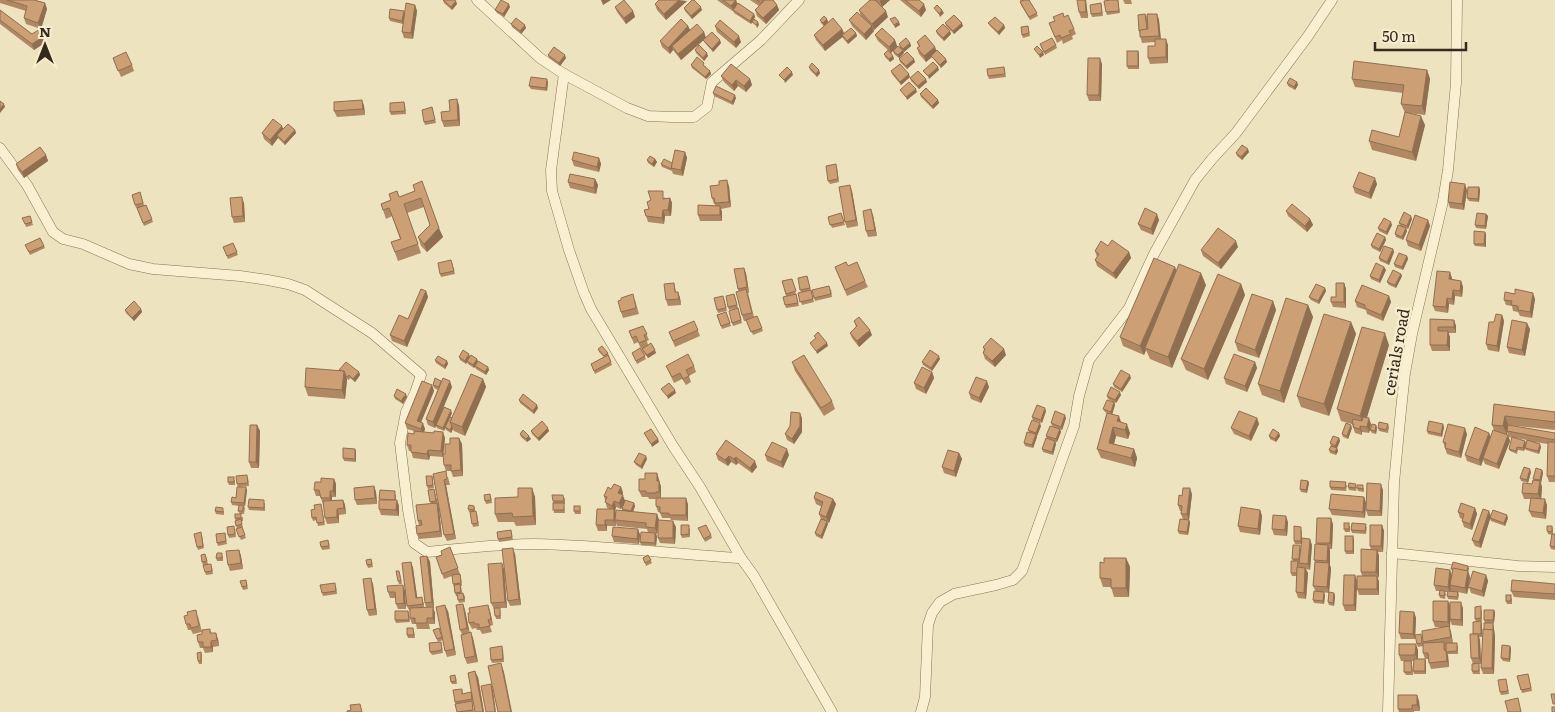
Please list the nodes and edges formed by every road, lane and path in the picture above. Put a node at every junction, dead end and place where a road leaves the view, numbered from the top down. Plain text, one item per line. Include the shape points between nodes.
1 (477, 0) edge
2 (799, 0) edge
3 (1332, 0) edge
4 (1457, 0) edge
5 (564, 74) junction
6 (0, 148) edge
7 (1392, 553) junction
8 (741, 558) junction
9 (1555, 567) edge
10 (832, 712) edge
11 (921, 712) edge
12 (1388, 712) edge

1 - 5 street via 540,58
2 - 5 street via 762,40 712,82 707,108 694,117 648,116 607,99
3 - 11 street via 1236,133 1195,180 1154,254 1129,308 1089,360 1074,426 1022,571 1013,580 954,594 940,602 932,613 928,625 925,697
4 - 7 street, cerials road via 1456,82 1448,170 1405,373 1394,483
5 - 8 street via 551,170 552,191 584,293 591,310
6 - 8 street via 27,185 53,232 63,239 129,264 259,279 305,290 372,333 421,375 406,412 400,443 414,543 427,552 532,544
7 - 9 street
7 - 12 street, cerials road
8 - 10 street

